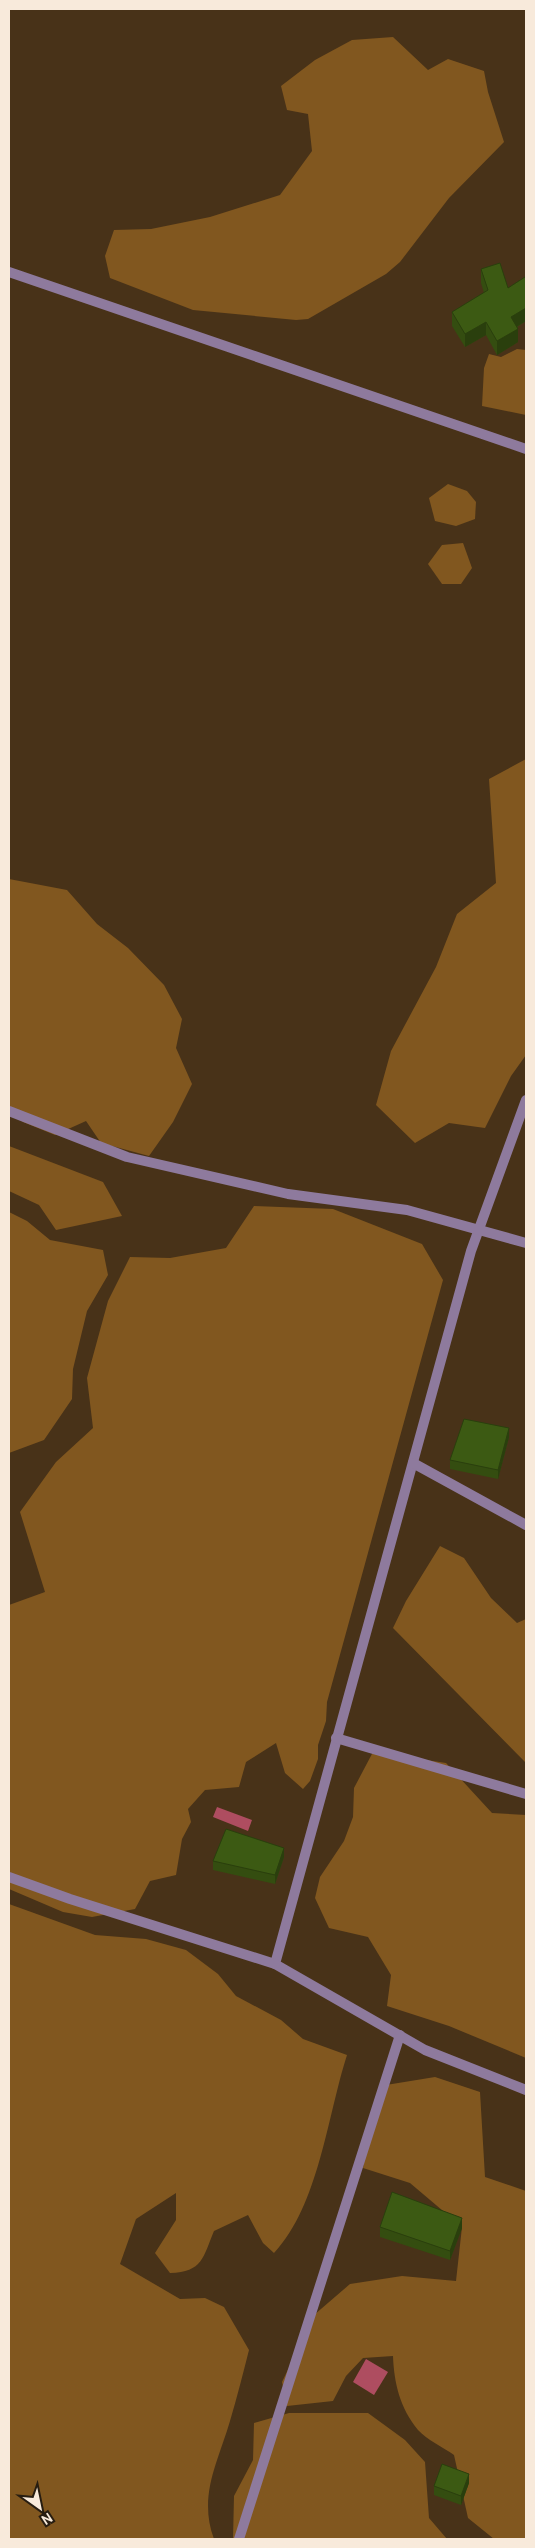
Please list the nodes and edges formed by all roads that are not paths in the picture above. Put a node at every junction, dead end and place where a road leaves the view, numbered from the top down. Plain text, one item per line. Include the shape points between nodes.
1 (9, 272) edge
2 (526, 449) edge
3 (526, 1100) edge
4 (9, 1111) edge
5 (479, 1230) junction
6 (526, 1243) edge
7 (412, 1462) junction
8 (526, 1525) edge
9 (336, 1738) junction
10 (526, 1794) edge
11 (9, 1877) edge
12 (275, 1964) junction
13 (400, 2035) junction
14 (526, 2090) edge
15 (239, 2539) edge

1 - 2 street
3 - 5 street
4 - 5 street via 127,1156 288,1194 407,1210
5 - 6 street
5 - 7 street
7 - 8 street
7 - 9 street
9 - 10 street
9 - 12 street
11 - 12 street
12 - 13 street
13 - 14 street via 425,2050
13 - 15 street

